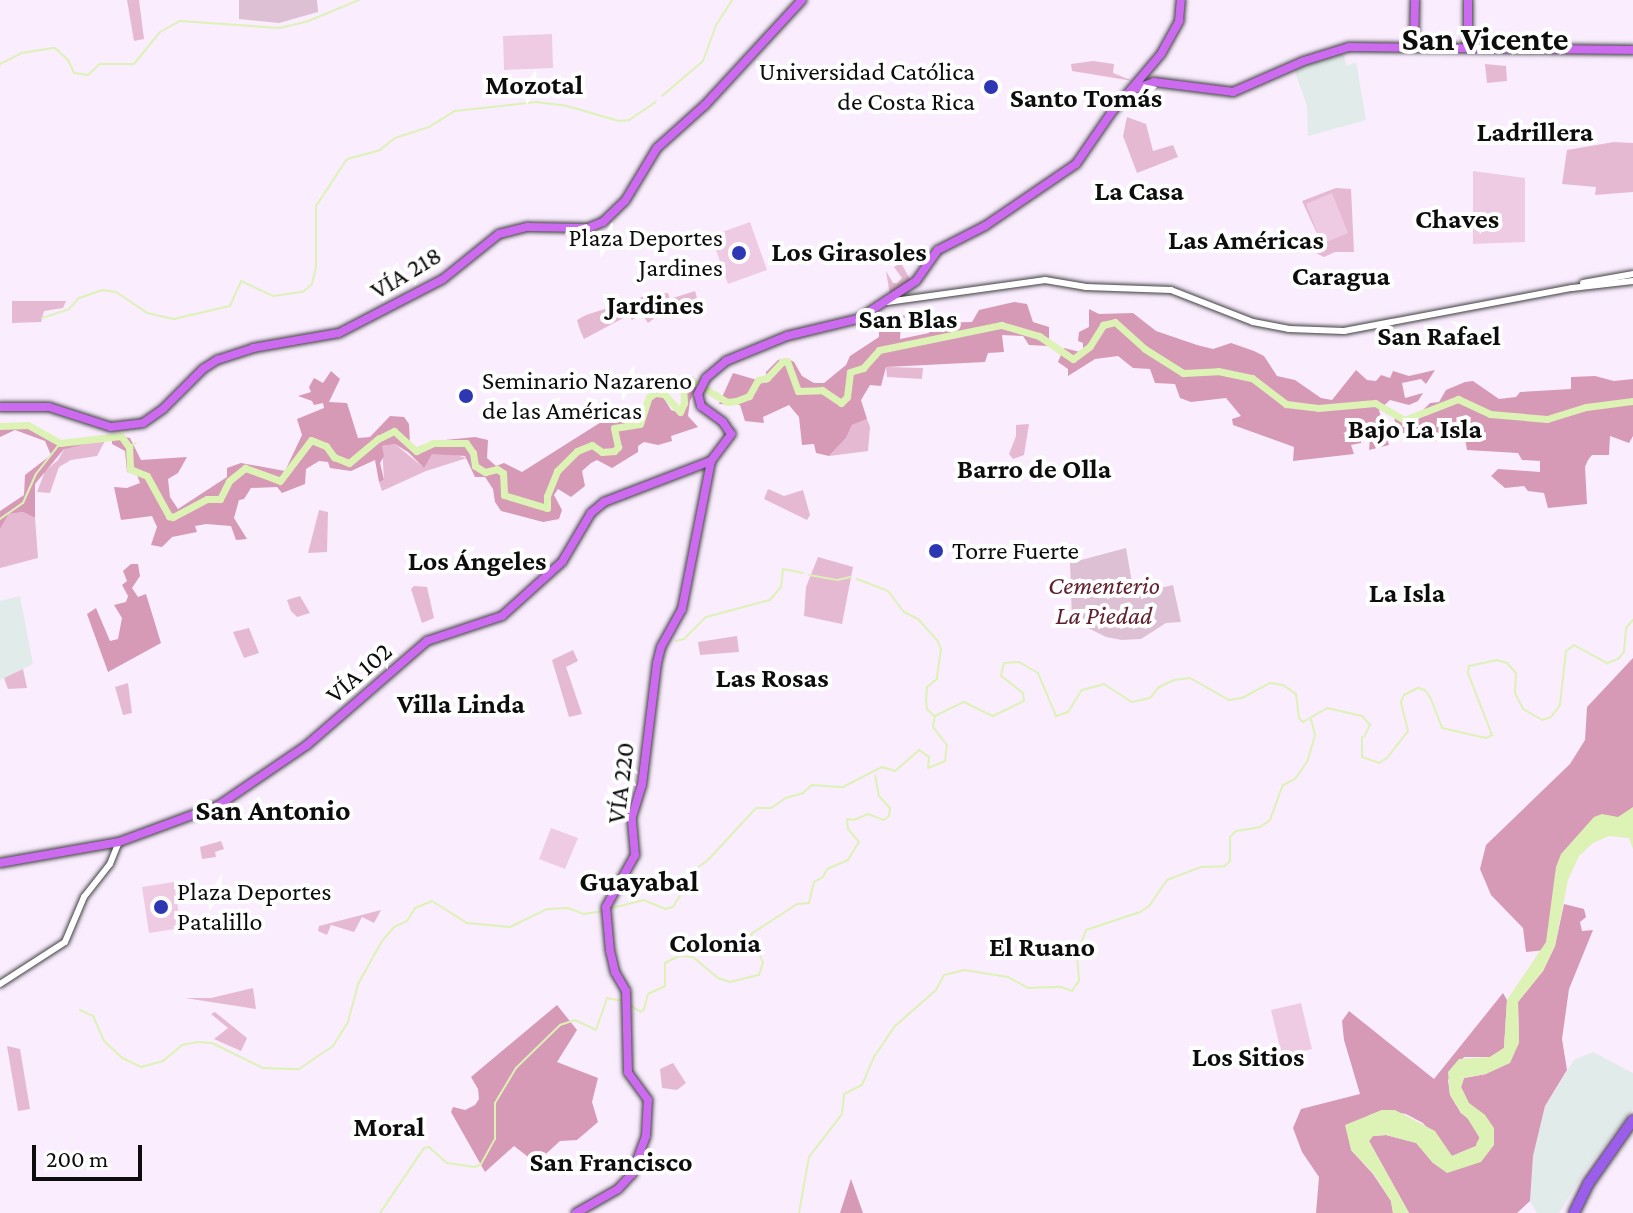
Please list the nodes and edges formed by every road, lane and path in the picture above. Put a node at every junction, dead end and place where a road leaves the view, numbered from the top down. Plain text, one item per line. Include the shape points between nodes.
1 (802, 0) edge
2 (1181, 0) edge
3 (1415, 0) edge
4 (1468, 0) edge
5 (1414, 47) junction
6 (1468, 47) junction
7 (1633, 50) edge
8 (1150, 68) junction
9 (1154, 82) junction
10 (1128, 94) junction
11 (1633, 274) edge
12 (916, 281) junction
13 (1633, 281) edge
14 (1572, 288) junction
15 (928, 294) junction
16 (885, 302) junction
17 (0, 407) edge
18 (711, 461) junction
19 (700, 466) junction
20 (710, 471) junction
21 (119, 842) junction
22 (0, 863) edge
23 (0, 984) edge
24 (1633, 1120) edge
25 (576, 1213) edge
26 (1574, 1213) edge

1 - 17 main road, VÍA 218 via 705,105 657,148 625,201 603,222 588,228 528,227 499,234 443,279 339,333 217,360 143,423 111,427 61,409
2 - 8 main road via 1175,31
3 - 5 main road
4 - 6 main road
5 - 6 main road
5 - 9 main road via 1337,49 1233,92
6 - 7 main road
8 - 9 main road
8 - 10 main road
9 - 10 main road
10 - 12 main road via 1076,164 985,226 938,250
11 - 14 street
12 - 15 street
12 - 16 main road
13 - 14 street
14 - 15 street via 1344,331 1261,324 1190,295 1155,288 1040,280
15 - 16 street
16 - 18 main road via 850,323 787,336 726,361 709,376 699,388 698,400 731,434
18 - 19 main road, VÍA 102
18 - 20 main road, VÍA 220
19 - 20 main road
19 - 21 main road, VÍA 102 via 604,502 591,513 562,562 512,609 488,623 427,641 307,745 233,796 190,818
20 - 25 main road, VÍA 220 via 682,609 657,663 642,785 632,817 635,855 605,912 627,1004 628,1072 648,1100 646,1136 632,1174 618,1189
21 - 22 main road, VÍA 102
21 - 23 street via 110,864 84,897 65,942
24 - 26 highway

